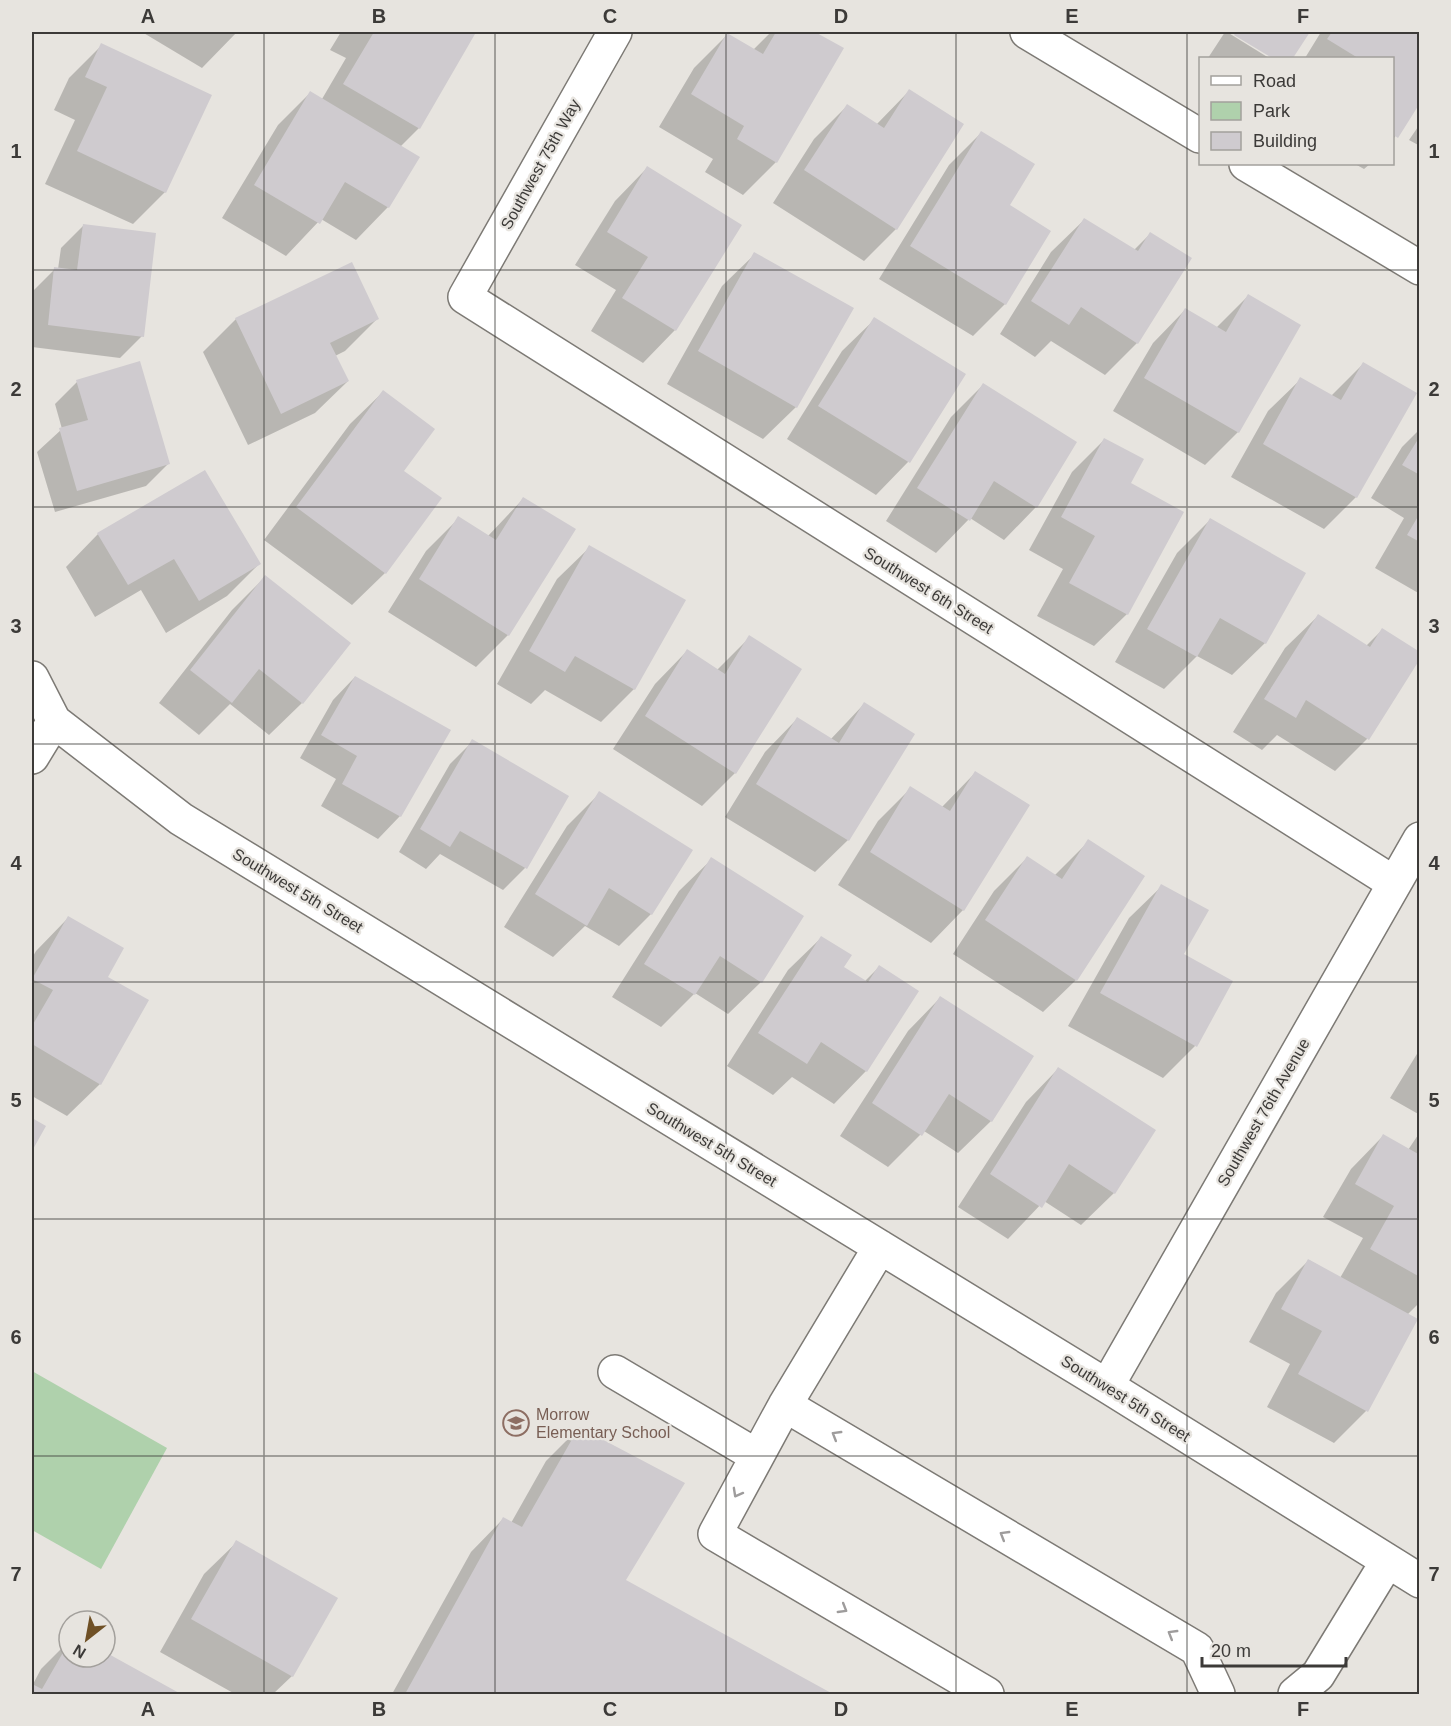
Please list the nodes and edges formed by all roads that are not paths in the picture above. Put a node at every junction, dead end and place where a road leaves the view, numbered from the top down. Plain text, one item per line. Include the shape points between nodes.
1 (615, 32) edge
2 (1027, 32) edge
3 (1199, 135) edge
4 (1248, 165) edge
5 (1419, 268) edge
6 (465, 297) joint
7 (32, 678) edge
8 (54, 721) junction
9 (32, 757) edge
10 (1419, 839) edge
11 (1394, 883) junction
12 (880, 1247) junction
13 (615, 1372) dead end
14 (1107, 1386) junction
15 (785, 1405) junction
16 (757, 1456) junction
17 (1387, 1562) junction
18 (1419, 1581) edge
19 (987, 1695) edge
20 (1218, 1695) edge
21 (1295, 1695) edge

1 - 6 street, Southwest 75th Way
2 - 3 street
4 - 5 street
6 - 11 street, Southwest 6th Street
7 - 8 street, Southwest 5th Street
8 - 9 street
8 - 12 street, Southwest 5th Street via 181,819
10 - 11 street, Southwest 76th Avenue
11 - 14 street, Southwest 76th Avenue
12 - 14 street, Southwest 5th Street
12 - 15 street
13 - 16 street
14 - 17 street, Southwest 5th Street
15 - 16 street
20 -> 15 street via 1197,1649
16 -> 19 street via 715,1534
17 - 18 street, Southwest 5th Street
17 - 21 street via 1318,1675

